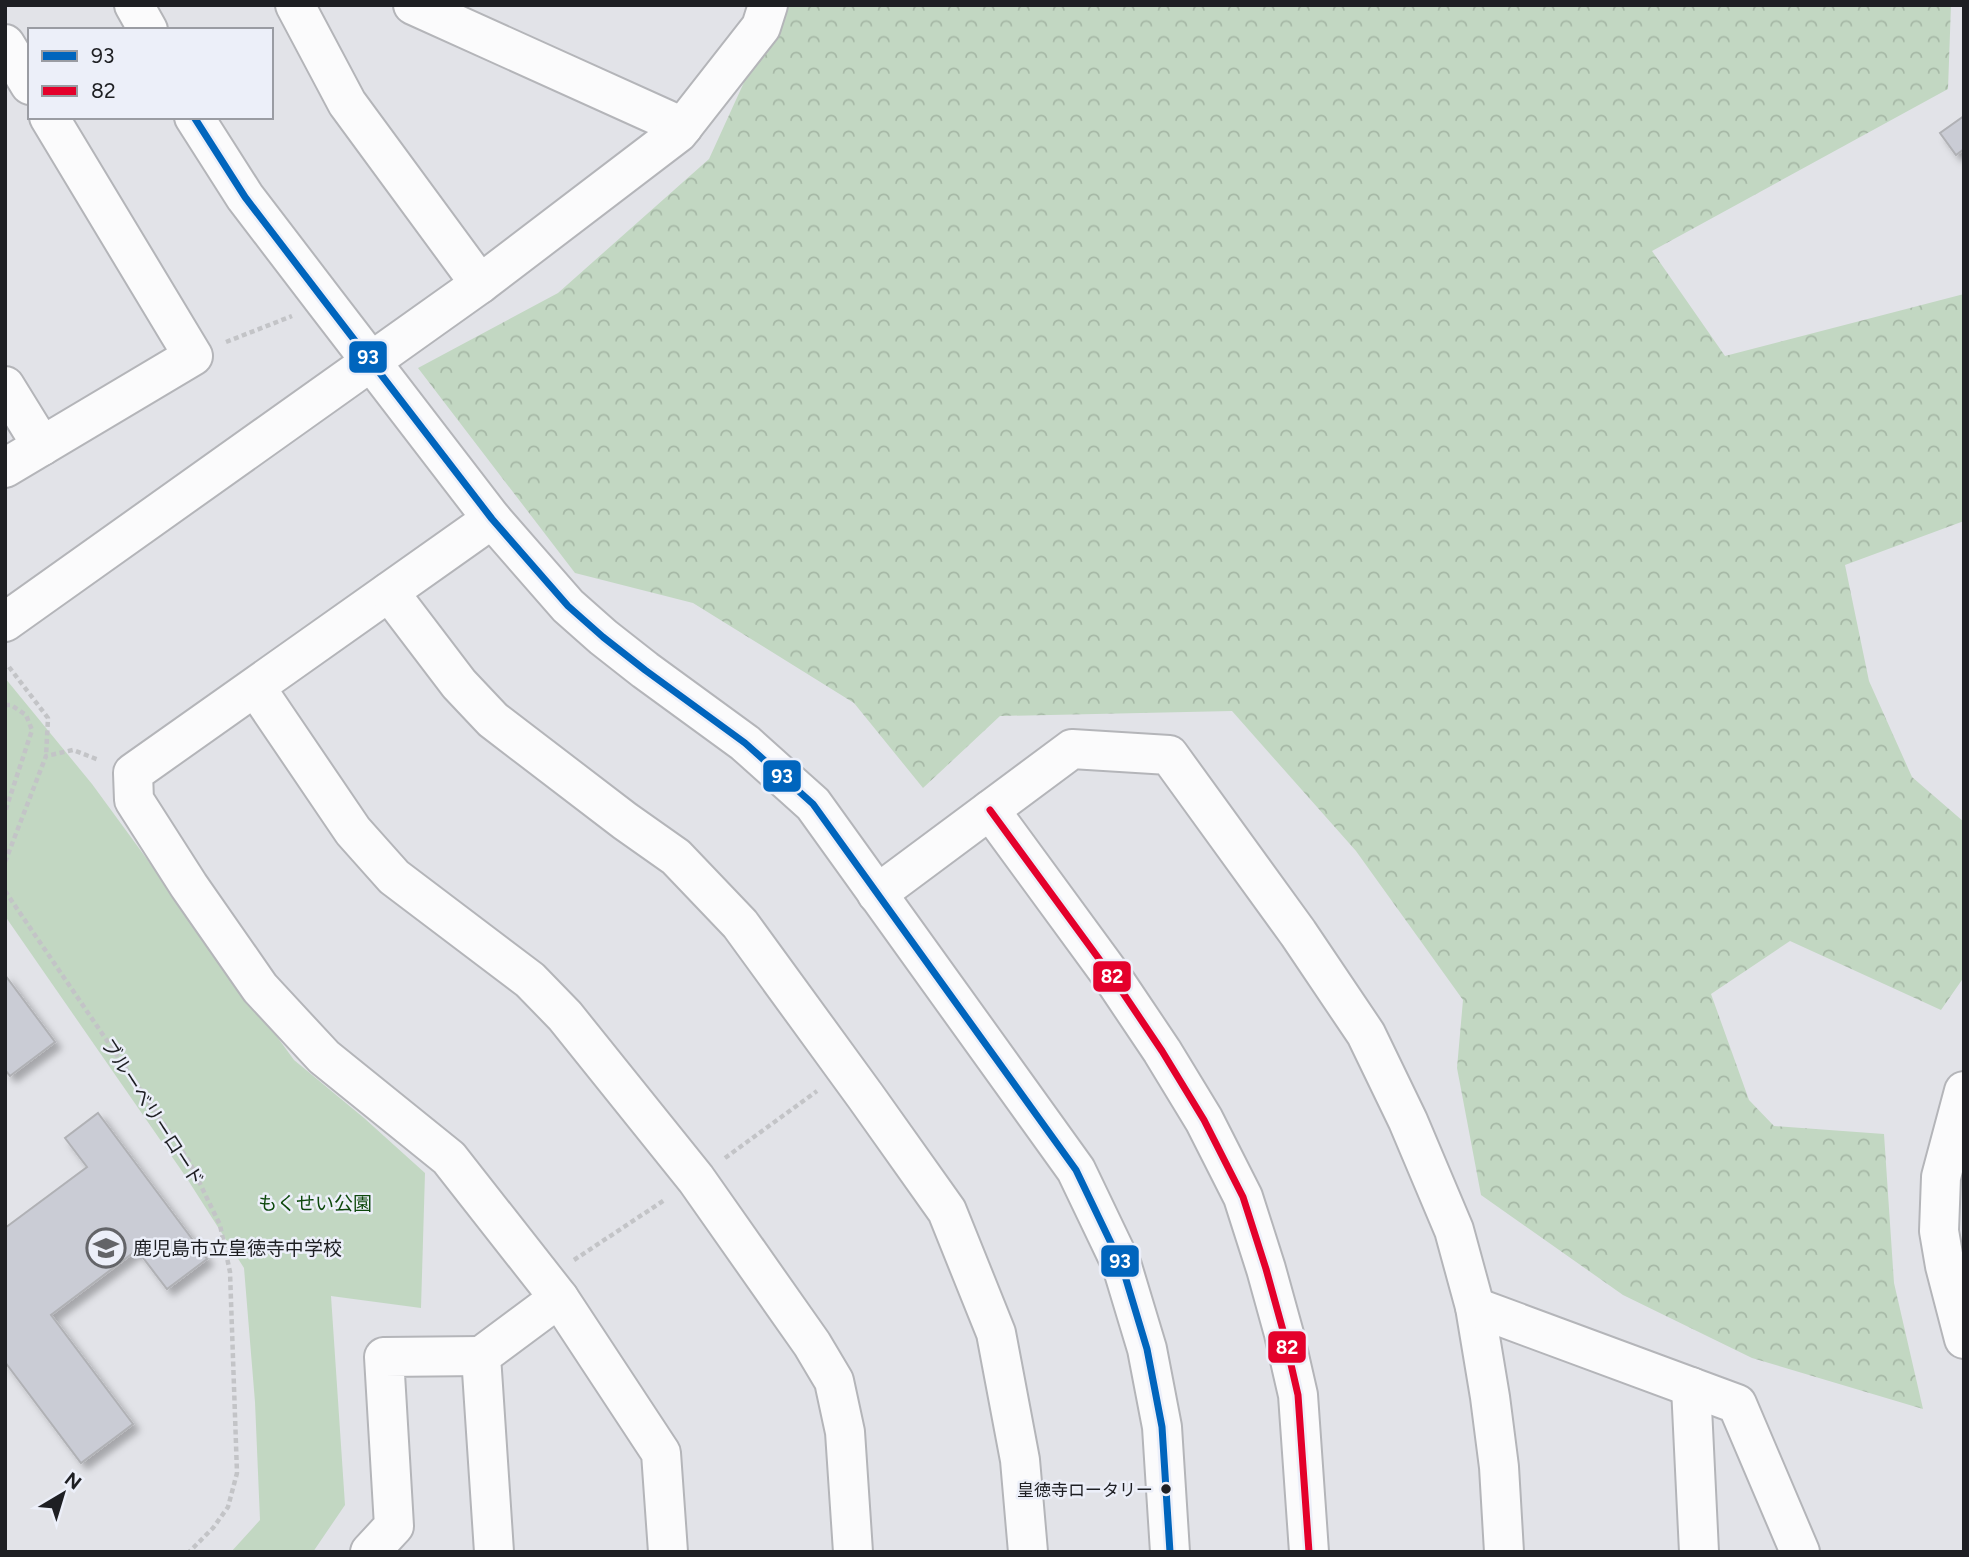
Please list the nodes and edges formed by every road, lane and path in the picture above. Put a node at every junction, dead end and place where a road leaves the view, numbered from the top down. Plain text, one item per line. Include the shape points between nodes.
1 (135, 5) edge
2 (295, 5) edge
3 (414, 5) edge
4 (768, 5) edge
5 (147, 28) edge
6 (5, 44) edge
7 (28, 82) edge
8 (50, 119) edge
9 (195, 119) edge
10 (683, 127) junction
11 (480, 284) junction
12 (293, 315) dead end
13 (217, 346) dead end
14 (370, 361) junction
15 (5, 386) edge
16 (42, 446) junction
17 (5, 468) edge
18 (492, 519) junction
19 (389, 592) junction
20 (5, 622) edge
21 (9, 667) dead end
22 (256, 688) junction
23 (5, 705) edge
24 (46, 755) junction
25 (133, 773) junction
26 (990, 810) junction
27 (5, 812) edge
28 (5, 862) edge
29 (5, 891) edge
30 (877, 894) junction
31 (846, 1070) junction
32 (1964, 1091) edge
33 (696, 1179) junction
34 (1952, 1233) edge
35 (552, 1289) junction
36 (1475, 1307) junction
37 (1964, 1339) edge
38 (481, 1356) junction
39 (1691, 1387) junction
40 (189, 1552) edge
41 (370, 1552) edge
42 (494, 1552) edge
43 (668, 1552) edge
44 (853, 1552) edge
45 (1028, 1552) edge
46 (1170, 1552) edge
47 (1309, 1552) edge
48 (1504, 1552) edge
49 (1699, 1552) edge
50 (1800, 1552) edge

1 - 5 street
2 - 11 street via 347,103
3 - 10 street
4 - 10 street via 761,27
6 - 7 street
8 - 16 street via 193,356
9 - 14 street via 245,197
10 - 11 street
11 - 14 street
12 - 13 path
14 - 18 street
14 - 20 street
15 - 16 street
16 - 17 street
18 - 19 street
18 - 30 street via 568,606 745,743 813,804
19 - 22 street
19 - 31 street via 459,684 493,720 676,857 709,891 740,924
21 - 24 path via 48,718
22 - 25 street
22 - 33 street via 353,831 394,877 530,980
23 - 27 path via 26,715 32,730
24 - 25 path via 73,750
24 - 28 path
25 - 35 street via 134,800 260,988 324,1057 449,1158
26 - 30 street
26 - 36 street via 1072,749 1170,755 1366,1034 1454,1230
26 - 47 street via 1162,1051 1243,1197 1298,1395
29 - 40 path, ブルーベリーロード via 189,1161 220,1225 230,1272 237,1473 228,1507
30 - 46 street via 1076,1170 1122,1266 1147,1349 1162,1427
31 - 33 path
31 - 45 street via 947,1211 996,1333 1020,1460
32 - 34 street via 1941,1177
33 - 35 path
33 - 44 street via 834,1381 845,1432
34 - 37 street via 1945,1266
35 - 38 street
35 - 43 street via 660,1453
36 - 39 street
36 - 48 street via 1499,1467
38 - 41 street via 384,1357 394,1526
38 - 42 street
39 - 49 street
39 - 50 street via 1737,1404

